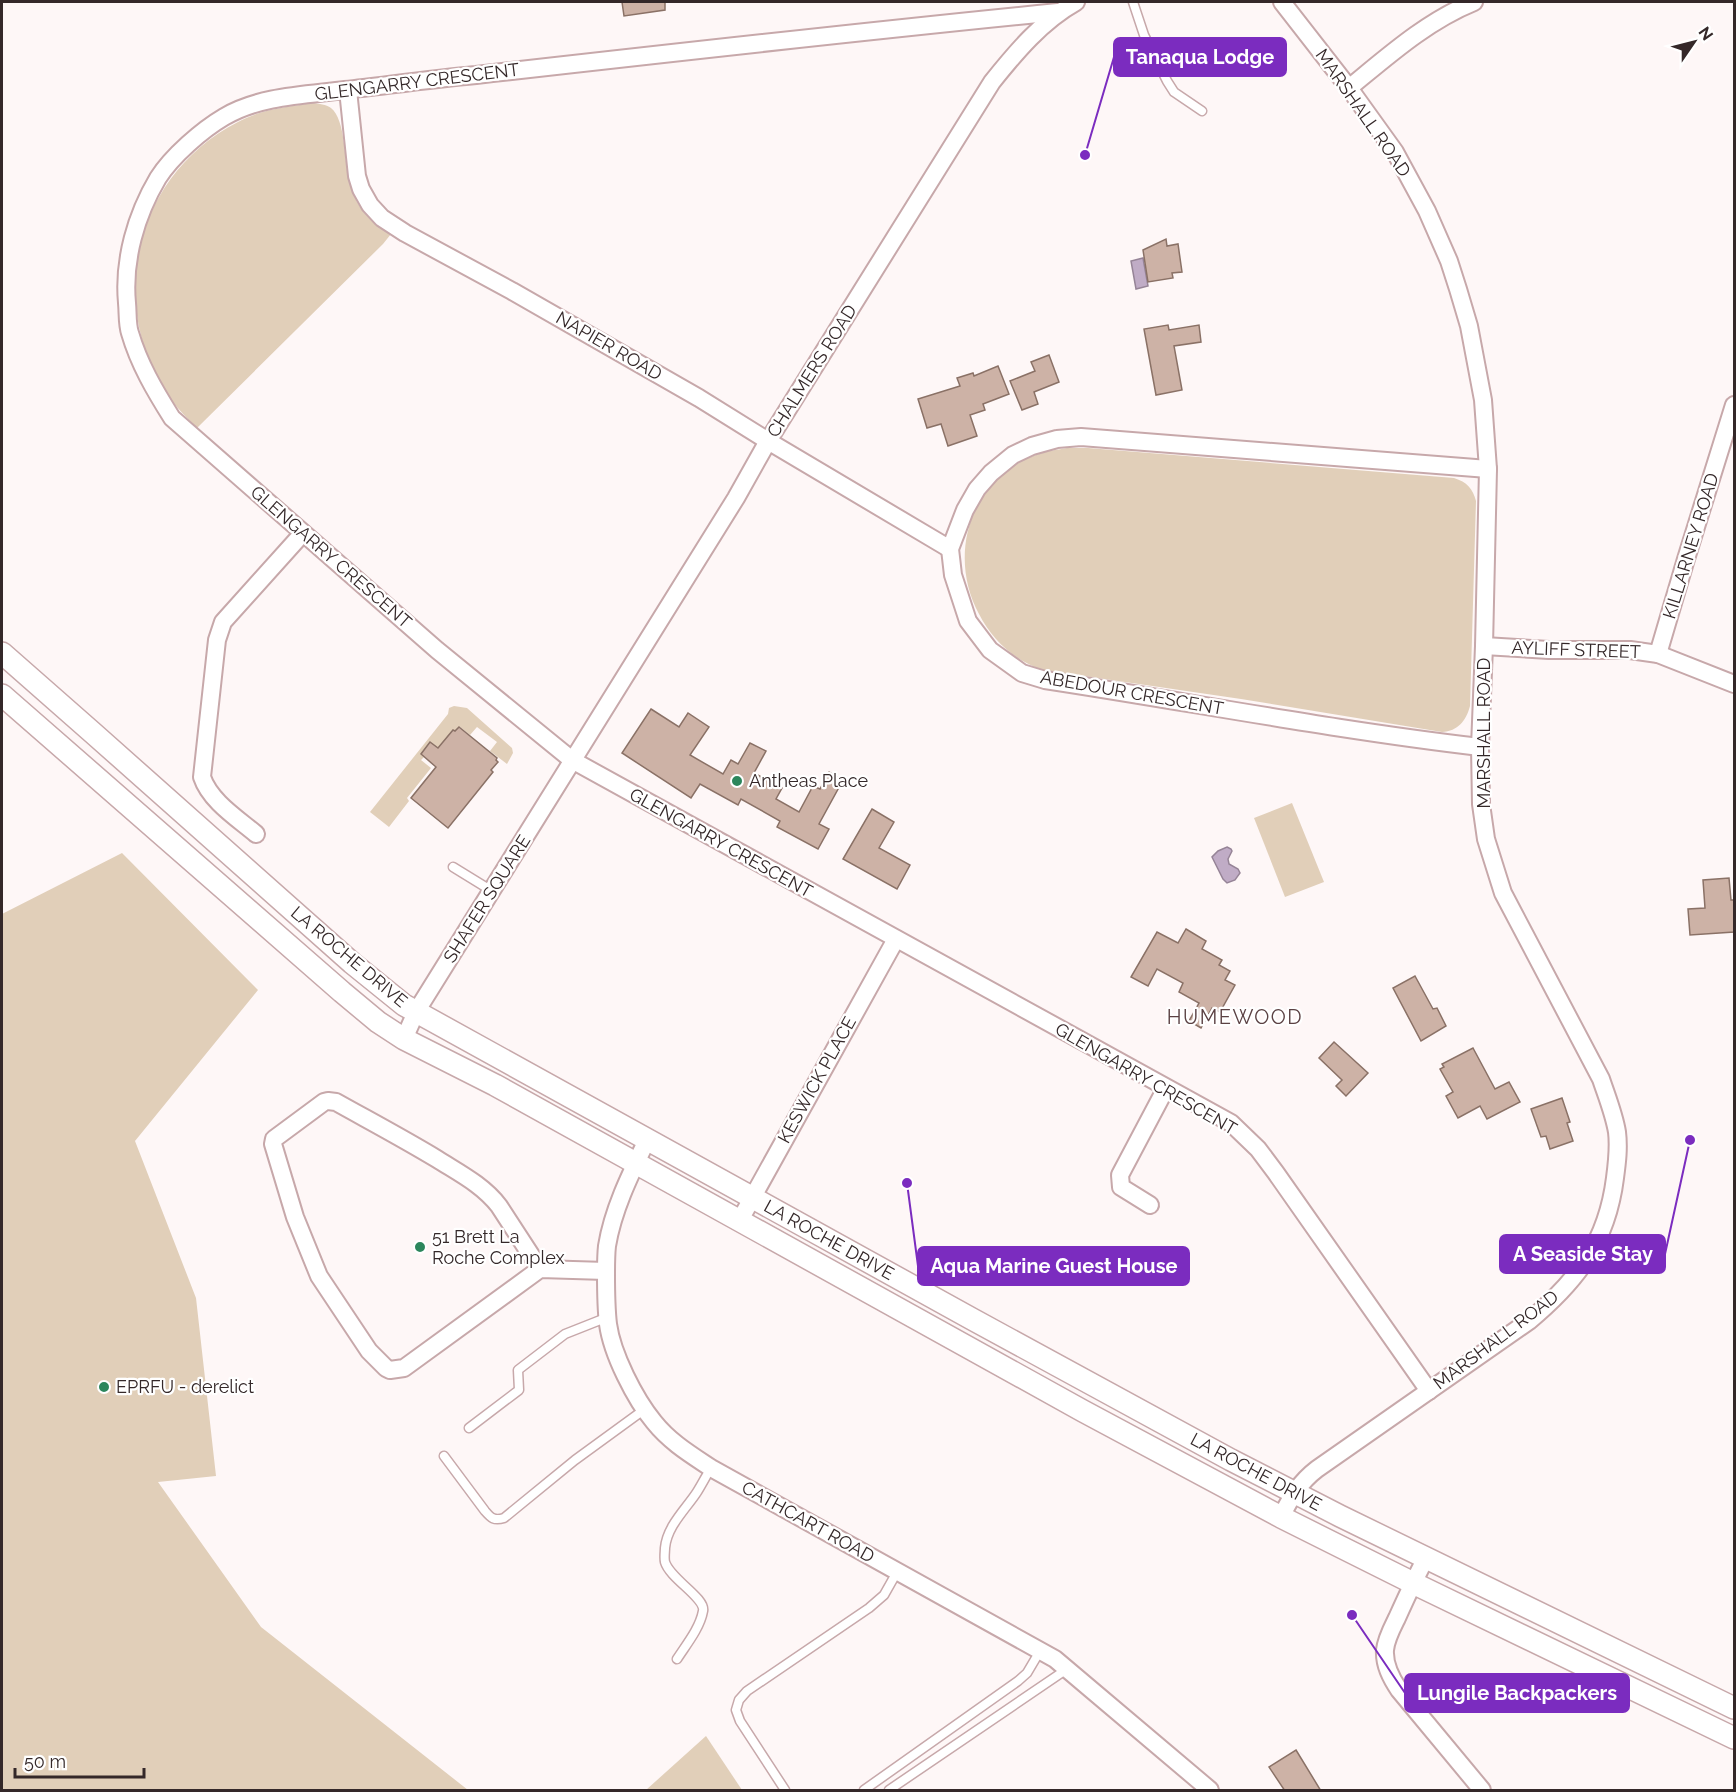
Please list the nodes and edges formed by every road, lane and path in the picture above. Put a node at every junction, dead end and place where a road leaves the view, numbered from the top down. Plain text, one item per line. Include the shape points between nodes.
1 (1076, 2) edge
2 (1133, 2) edge
3 (1282, 2) edge
4 (1474, 2) edge
5 (1058, 12) junction
6 (1349, 88) junction
7 (348, 90) junction
8 (1202, 111) dead end
9 (1734, 405) edge
10 (768, 441) junction
11 (1488, 469) junction
12 (303, 533) junction
13 (950, 549) junction
14 (1484, 646) junction
15 (2, 653) edge
16 (1658, 654) junction
17 (1734, 684) edge
18 (2, 695) edge
19 (1480, 747) junction
20 (572, 760) junction
21 (161, 793) junction
22 (141, 817) junction
23 (256, 834) dead end
24 (453, 867) dead end
25 (492, 891) junction
26 (896, 939) junction
27 (416, 1012) junction
28 (404, 1038) junction
29 (1166, 1088) junction
30 (647, 1140) junction
31 (635, 1164) junction
32 (752, 1198) junction
33 (1150, 1205) dead end
34 (740, 1220) junction
35 (540, 1269) junction
36 (606, 1271) junction
37 (608, 1317) junction
38 (1429, 1391) junction
39 (645, 1409) junction
40 (469, 1428) dead end
41 (444, 1456) dead end
42 (711, 1468) junction
43 (1293, 1492) junction
44 (1281, 1516) junction
45 (1426, 1558) junction
46 (897, 1572) junction
47 (1413, 1583) junction
48 (1040, 1651) junction
49 (677, 1659) dead end
50 (1068, 1669) junction
51 (1734, 1708) edge
52 (1734, 1738) edge
53 (785, 1791) edge
54 (864, 1791) edge
55 (889, 1791) edge
56 (1210, 1791) edge
57 (1482, 1791) edge

1 - 5 street, CHALMERS ROAD
2 - 8 lane via 1167,81 1174,92
3 - 6 street, MARSHALL ROAD
4 - 6 street via 1432,23
5 - 7 street, GLENGARRY CRESCENT
5 - 10 street, CHALMERS ROAD via 992,81
6 - 11 street, MARSHALL ROAD via 1395,152 1449,261 1469,326 1483,400
7 - 10 street, NAPIER ROAD via 357,176 370,205 382,218
7 - 12 street, GLENGARRY CRESCENT via 274,99 244,108 224,117 189,144 159,176 150,193 132,238 125,286 129,330 146,376 172,418
9 - 16 street, KILLARNEY ROAD
10 - 13 street, NAPIER ROAD
10 - 20 street, CHALMERS ROAD
11 - 13 street, ABEDOUR CRESCENT via 1081,437 1057,439 1013,455 991,473 965,510
11 - 14 street, MARSHALL ROAD
12 - 20 street, GLENGARRY CRESCENT
12 - 23 street via 223,622 217,640 202,777 216,800
13 - 19 street, ABEDOUR CRESCENT via 953,575 968,621 990,650 1022,673 1045,680
14 - 16 street, AYLIFF STREET
14 - 19 street, MARSHALL ROAD
15 - 21 street, LA ROCHE DRIVE
16 - 17 street, AYLIFF STREET
18 - 22 street, LA ROCHE DRIVE
19 - 38 street, MARSHALL ROAD via 1481,804 1495,869 1509,905 1601,1079 1617,1134 1618,1156 1605,1222 1578,1273 1529,1321
20 - 25 street, SHAFER SQUARE
20 - 26 street, GLENGARRY CRESCENT
21 - 22 street
21 - 27 street, LA ROCHE DRIVE via 352,963
22 - 28 street, LA ROCHE DRIVE via 342,992
24 - 25 lane
25 - 27 street, SHAFER SQUARE
26 - 29 street, GLENGARRY CRESCENT
26 - 32 street, KESWICK PLACE
27 - 28 street, SHAFER SQUARE
27 - 30 street, LA ROCHE DRIVE
28 - 31 street, LA ROCHE DRIVE
29 - 33 street via 1119,1176 1121,1187
29 - 38 street, GLENGARRY CRESCENT via 1231,1123 1258,1149
30 - 31 street, CATHCART ROAD
30 - 32 street, LA ROCHE DRIVE
31 - 34 street, LA ROCHE DRIVE
31 - 36 street, CATHCART ROAD via 614,1218
32 - 34 street, KESWICK PLACE
32 - 43 street, LA ROCHE DRIVE
34 - 44 street, LA ROCHE DRIVE
35 - 35 street via 404,1368 390,1370 369,1351 319,1276 295,1217 274,1139 324,1102 336,1102 412,1144 486,1192
35 - 36 street
36 - 37 street, CATHCART ROAD
37 - 39 street, CATHCART ROAD via 616,1353
37 - 40 lane via 565,1334 518,1370 519,1390
38 - 43 street, MARSHALL ROAD via 1317,1469
39 - 41 lane via 498,1520 485,1511
39 - 42 street, CATHCART ROAD via 675,1444
42 - 46 street, CATHCART ROAD
42 - 49 lane via 670,1530 665,1545 665,1561 674,1578 700,1599 704,1609
43 - 44 street, MARSHALL ROAD
43 - 45 street, LA ROCHE DRIVE
44 - 47 street, LA ROCHE DRIVE
45 - 47 street
45 - 51 street, LA ROCHE DRIVE
46 - 48 street, CATHCART ROAD
46 - 53 lane via 884,1594 869,1608 739,1700 736,1710 740,1721
47 - 52 street, LA ROCHE DRIVE
47 - 57 street via 1385,1650 1390,1676
48 - 50 street, CATHCART ROAD
48 - 54 lane via 1018,1681
50 - 55 lane
50 - 56 street, CATHCART ROAD

